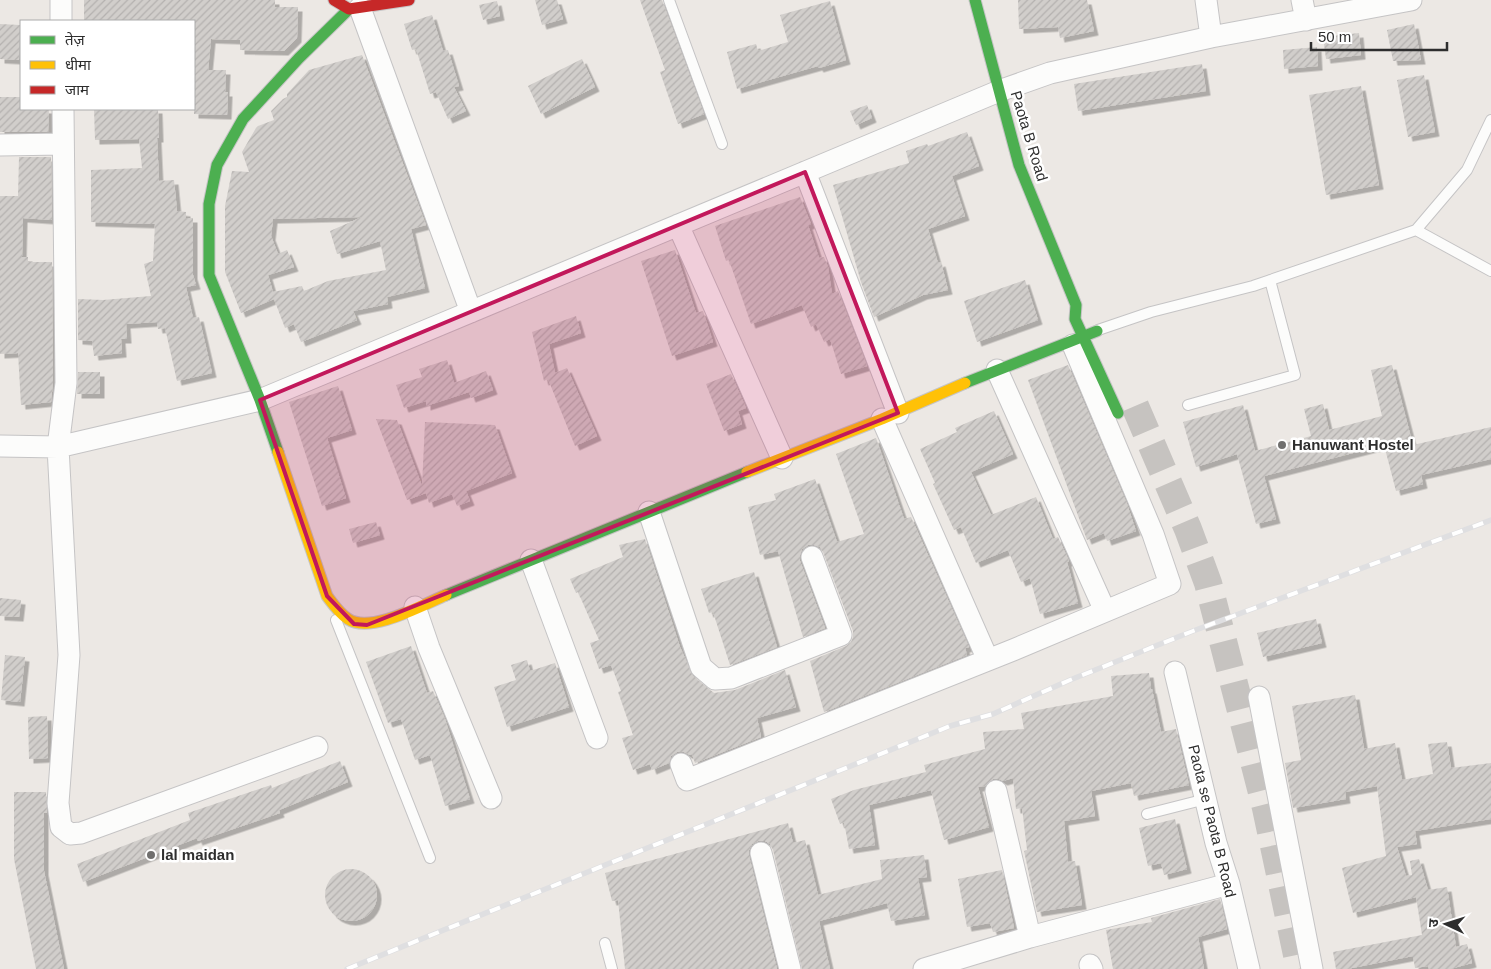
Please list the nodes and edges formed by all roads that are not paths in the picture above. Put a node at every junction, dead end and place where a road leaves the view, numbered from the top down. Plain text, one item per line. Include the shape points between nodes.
1 (61, 0) edge
2 (333, 0) edge
3 (409, 0) edge
4 (669, 0) edge
5 (975, 0) edge
6 (1206, 0) edge
7 (1401, 1) edge
8 (354, 9) junction
9 (1304, 10) edge
10 (62, 20) edge
11 (1211, 37) junction
12 (999, 91) junction
13 (63, 110) edge
14 (1491, 120) edge
15 (63, 144) junction
16 (722, 144) dead end
17 (0, 145) edge
18 (804, 172) junction
19 (678, 225) junction
20 (1416, 230) junction
21 (1491, 271) edge
22 (1270, 280) junction
23 (1076, 305) junction
24 (471, 312) junction
25 (1095, 327) junction
26 (1076, 338) junction
27 (997, 370) junction
28 (260, 400) junction
29 (1188, 405) dead end
30 (1118, 413) dead end
31 (890, 416) junction
32 (0, 446) edge
33 (58, 447) junction
34 (782, 458) junction
35 (649, 512) junction
36 (812, 557) dead end
37 (531, 560) junction
38 (327, 596) junction
39 (415, 607) junction
40 (1105, 611) junction
41 (988, 660) junction
42 (1175, 672) dead end
43 (1259, 696) dead end
44 (597, 738) dead end
45 (316, 747) dead end
46 (681, 764) dead end
47 (996, 791) dead end
48 (491, 798) dead end
49 (1206, 798) junction
50 (1147, 814) dead end
51 (761, 853) dead end
52 (430, 858) dead end
53 (1229, 884) junction
54 (1030, 937) junction
55 (605, 943) dead end
56 (612, 969) edge
57 (790, 969) edge
58 (924, 969) edge
59 (1249, 969) edge
60 (1312, 969) edge

1 - 10 street
2 - 8 street
3 - 8 street
4 - 16 lane
5 - 12 street, Paota B Road
6 - 11 street
7 - 9 street
8 - 24 street
8 - 28 street via 299,58 243,119 217,165 209,204 209,275
9 - 11 street
11 - 12 street via 1050,73
12 - 18 street
12 - 23 street, Paota B Road via 1019,165
13 - 15 street
14 - 20 lane via 1467,170
15 - 17 street
15 - 33 street via 66,383
18 - 19 street
18 - 31 street
19 - 24 street
19 - 34 street
20 - 21 lane
20 - 22 lane
22 - 25 lane
22 - 29 lane via 1295,375
23 - 25 street, Paota B Road
23 - 26 street, Paota B Road
24 - 28 street
25 - 26 street
26 - 27 street
26 - 30 street, Paota B Road
26 - 40 street via 1170,584
27 - 31 street
27 - 40 street
28 - 33 street
28 - 38 street
31 - 34 street
31 - 41 street
32 - 33 street
33 - 45 street via 69,655 58,803 61,827 70,834 81,833
34 - 35 street
35 - 36 street via 701,667 715,679 731,678 841,635
35 - 37 street
37 - 39 street
37 - 44 street
38 - 39 street via 337,610 354,624 377,623
38 - 52 lane
39 - 48 street
40 - 41 street
41 - 46 street via 687,780
42 - 49 street, Paota se Paota B Road
43 - 60 street
47 - 54 street
49 - 50 lane
49 - 53 street, Paota se Paota B Road
51 - 57 street
53 - 54 street
53 - 59 street, Paota se Paota B Road
54 - 58 street
55 - 56 lane

